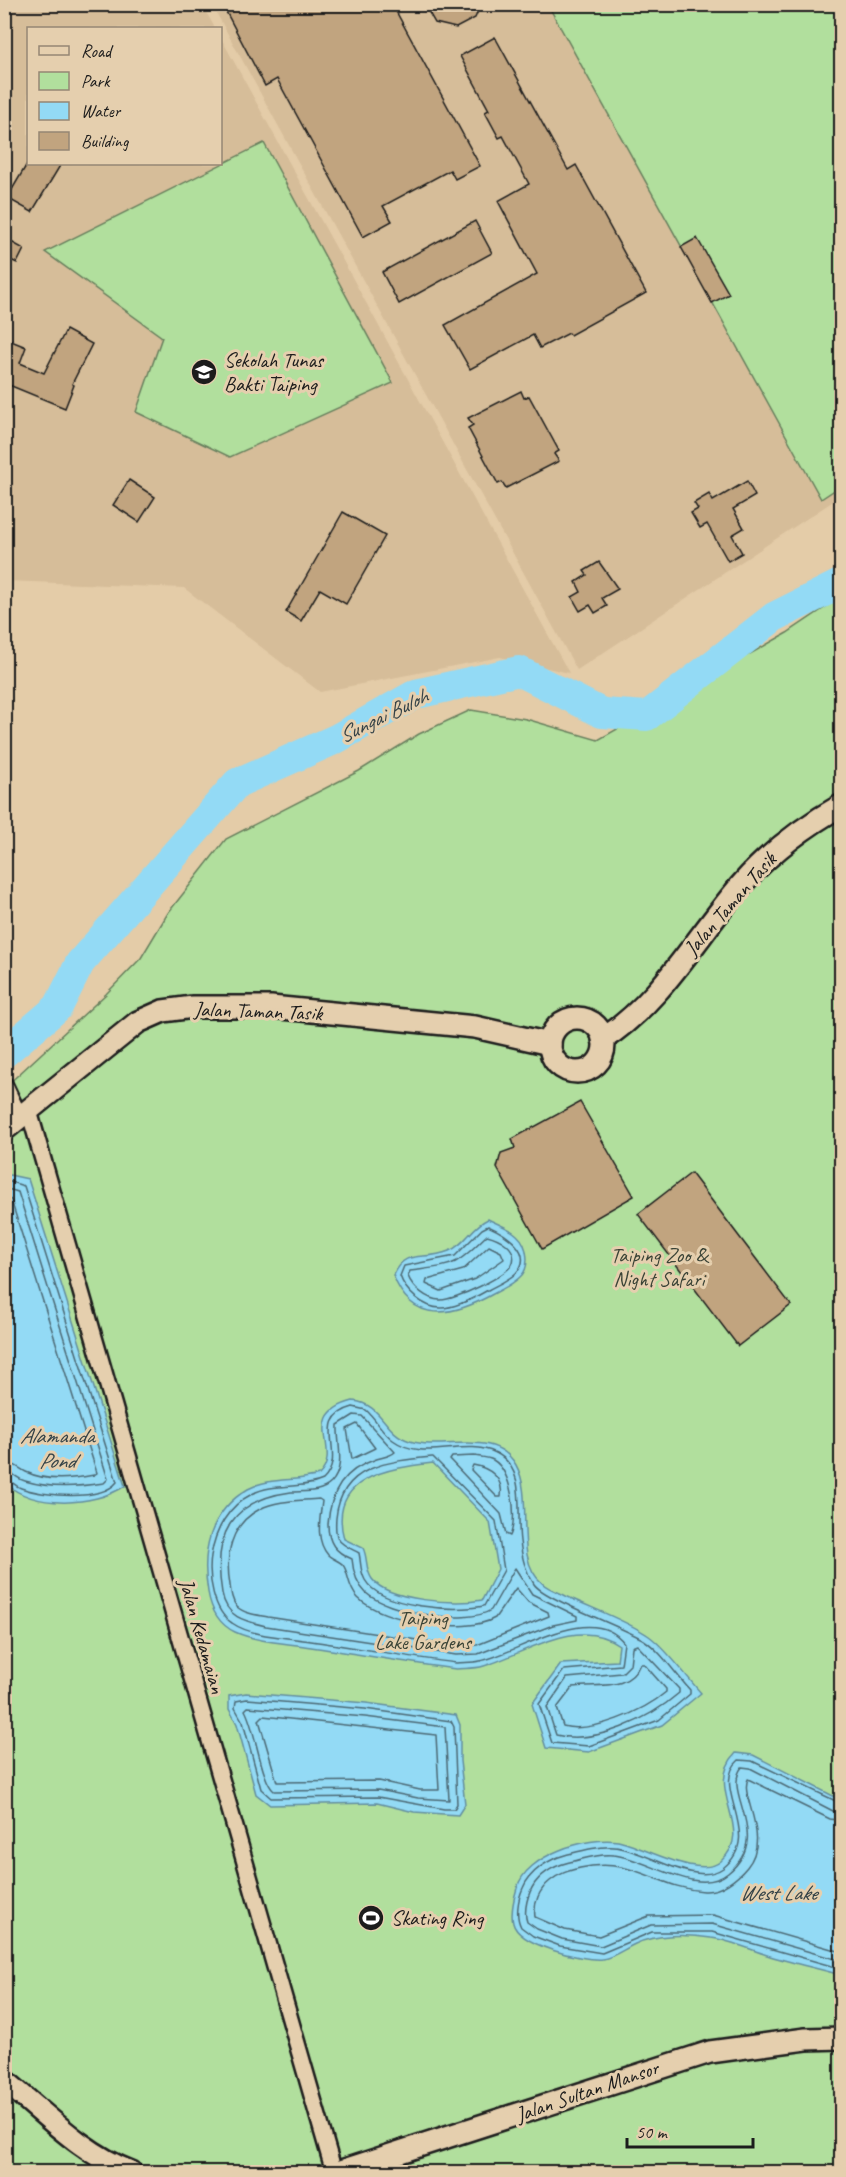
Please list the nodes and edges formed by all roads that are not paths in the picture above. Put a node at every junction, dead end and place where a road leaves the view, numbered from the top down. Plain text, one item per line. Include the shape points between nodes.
1 (842, 806) edge
2 (603, 1039) junction
3 (550, 1044) junction
4 (6, 1088) edge
5 (18, 1120) edge
6 (842, 2038) edge
7 (4, 2080) edge
8 (131, 2172) edge
9 (334, 2172) edge
10 (338, 2172) edge

1 - 2 street, Jalan Taman Tasik via 805,826 771,854 741,885 650,999 628,1023
2 - 3 street via 587,1020 570,1018 555,1028
2 - 3 street via 598,1061 576,1072 555,1060
3 - 5 street, Jalan Taman Tasik via 475,1027 379,1017 271,1007 193,1007 138,1022
4 - 5 street, Jalan Kedamaian
5 - 9 street, Jalan Kedamaian
6 - 10 street, Jalan Sultan Mansor via 710,2052
7 - 8 street via 87,2148

